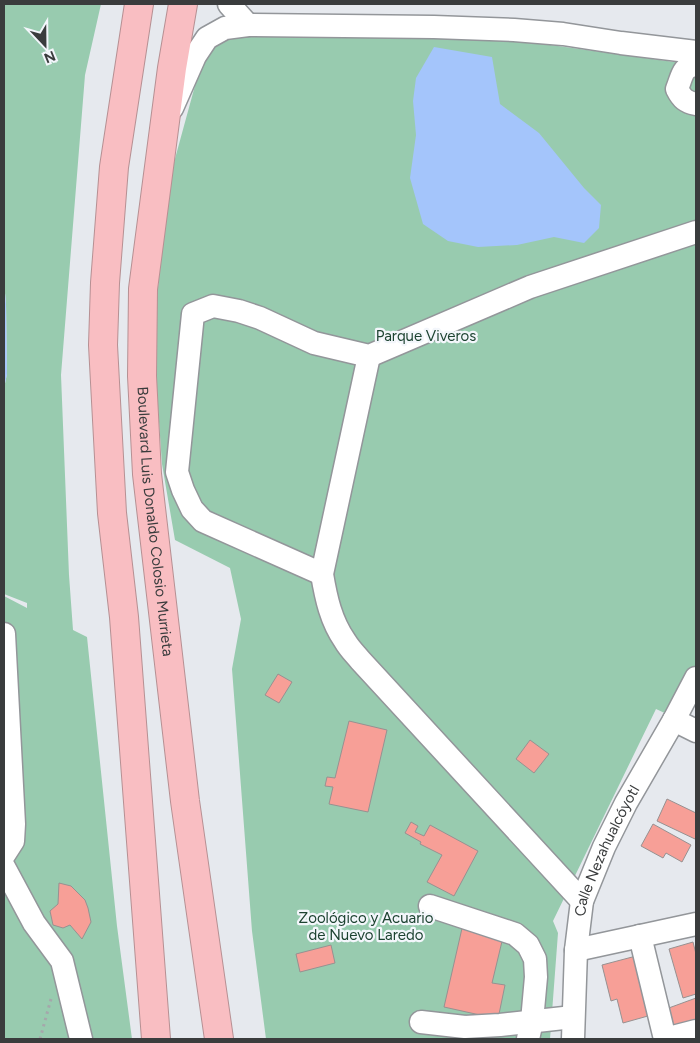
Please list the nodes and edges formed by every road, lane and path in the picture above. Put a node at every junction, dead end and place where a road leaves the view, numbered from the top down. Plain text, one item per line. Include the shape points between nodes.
1 (139, 4) edge
2 (183, 4) edge
3 (229, 4) edge
4 (248, 25) junction
5 (696, 52) edge
6 (696, 65) edge
7 (696, 104) edge
8 (165, 125) junction
9 (696, 232) edge
10 (369, 356) junction
11 (322, 574) junction
12 (124, 617) junction
13 (4, 635) edge
14 (167, 638) junction
15 (696, 678) edge
16 (674, 720) junction
17 (696, 731) edge
18 (4, 855) edge
19 (4, 867) edge
20 (582, 901) junction
21 (430, 906) dead end
22 (696, 924) edge
23 (640, 936) junction
24 (576, 950) junction
25 (573, 1017) junction
26 (421, 1022) dead end
27 (530, 1030) edge
28 (696, 1031) edge
29 (153, 1034) edge
30 (81, 1039) edge
31 (219, 1039) edge
32 (573, 1039) edge
33 (665, 1039) edge

1 - 12 highway via 114,167 103,345 112,513
2 - 8 highway, Boulevard Luis Donaldo Colosio Murrieta
3 - 4 street
4 - 5 street via 514,30
4 - 8 street via 225,28 207,38 195,56
6 - 7 street via 684,69 677,89 687,102
8 - 14 highway, Boulevard Luis Donaldo Colosio Murrieta via 143,289 142,376 147,474
9 - 10 street via 530,287
10 - 11 street
10 - 11 street via 314,343 239,311 213,306 193,314 178,472 192,509 203,521
11 - 20 street via 329,609 345,642
12 - 14 highway via 150,635
12 - 29 highway
13 - 18 street via 14,824 13,841
14 - 31 highway, Boulevard Luis Donaldo Colosio Murrieta via 185,801
15 - 16 street, Calle Nezahualcóyotl
16 - 17 street
16 - 20 street, Calle Nezahualcóyotl via 626,803
19 - 30 street via 34,923 62,961
20 - 24 street, Calle Nezahualcóyotl
21 - 27 street via 515,934 528,945 535,958 536,977
22 - 23 street
23 - 24 street
23 - 33 street
24 - 25 street, Calle Nezahualcóyotl
25 - 27 street
25 - 32 street, Calle Nezahualcóyotl
26 - 27 street via 465,1027 500,1025
28 - 33 street

